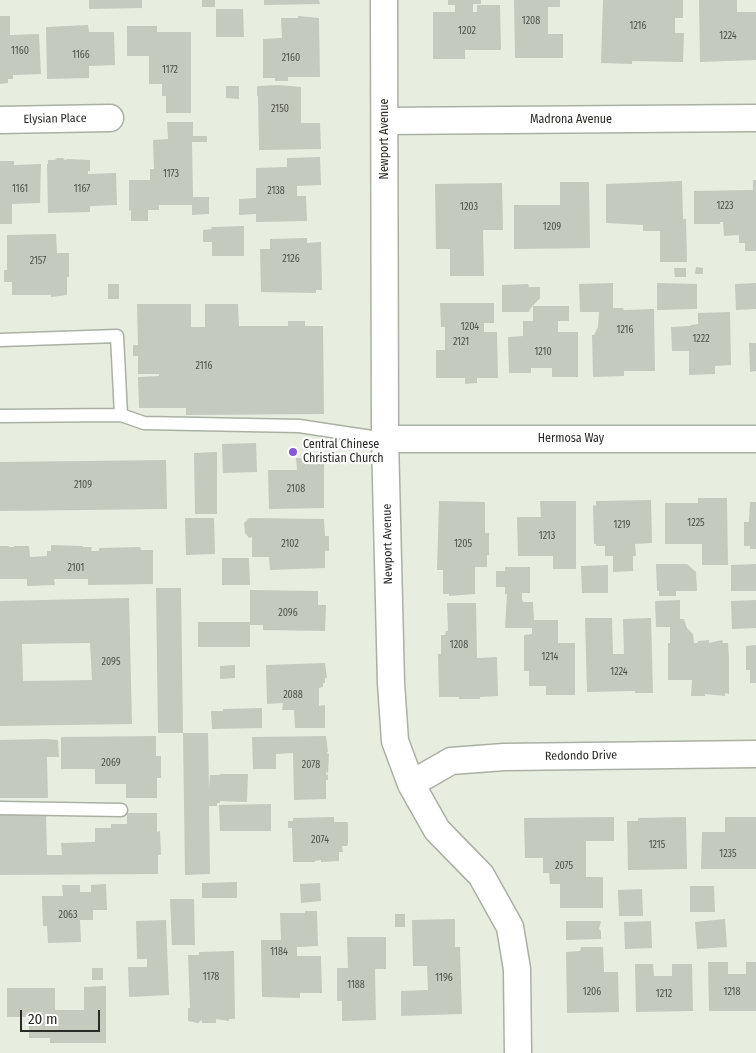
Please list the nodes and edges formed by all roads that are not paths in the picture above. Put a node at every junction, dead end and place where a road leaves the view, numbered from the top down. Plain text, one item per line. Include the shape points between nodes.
1 (384, 0) edge
2 (110, 118) dead end
3 (756, 118) edge
4 (0, 120) edge
5 (385, 121) junction
6 (0, 340) edge
7 (121, 415) junction
8 (0, 416) edge
9 (756, 439) edge
10 (385, 440) junction
11 (756, 754) edge
12 (411, 784) junction
13 (0, 808) edge
14 (121, 810) dead end
15 (518, 1053) edge

1 - 5 street, Newport Avenue
2 - 4 street, Elysian Place
3 - 5 street, Madrona Avenue
5 - 10 street, Newport Avenue
6 - 7 lane via 117,336
7 - 8 lane
7 - 10 lane via 144,423 299,426
9 - 10 street, Hermosa Way
10 - 12 street, Newport Avenue via 395,742
11 - 12 street, Redondo Drive via 514,757 450,761
12 - 15 street, Newport Avenue via 437,830 481,875 510,927 517,970
13 - 14 lane

